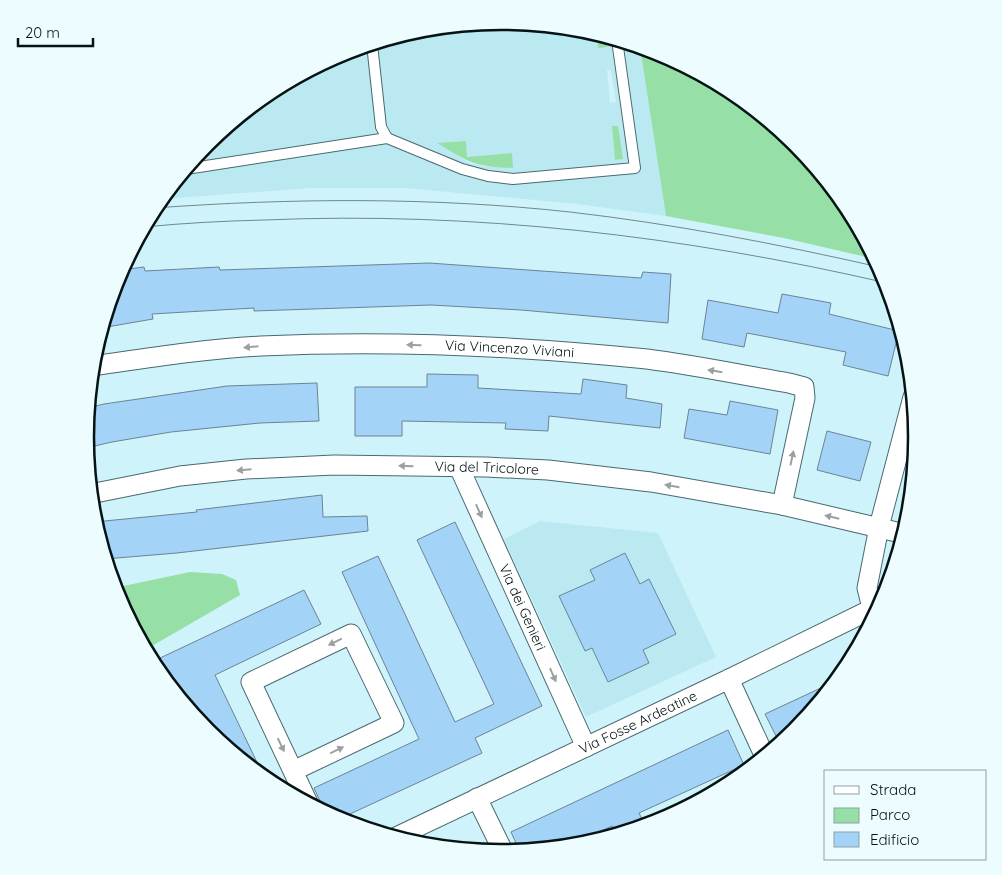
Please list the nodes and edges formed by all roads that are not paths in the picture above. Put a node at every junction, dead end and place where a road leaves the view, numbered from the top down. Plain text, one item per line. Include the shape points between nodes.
1 (618, 48) edge
2 (373, 51) edge
3 (386, 138) junction
4 (196, 167) edge
5 (100, 365) edge
6 (908, 422) edge
7 (459, 467) junction
8 (97, 493) edge
9 (782, 505) junction
10 (879, 527) junction
11 (898, 532) edge
12 (874, 600) edge
13 (870, 610) edge
14 (729, 679) junction
15 (586, 747) junction
16 (762, 750) edge
17 (294, 771) junction
18 (305, 794) edge
19 (477, 798) junction
20 (404, 833) edge
21 (500, 845) edge

1 - 3 lane via 635,168 513,179 488,176 462,170
2 - 3 lane via 381,127
3 - 4 lane
9 -> 5 street, Via Vincenzo Viviani via 805,398 804,387 789,383 648,360 463,346 260,346
6 - 10 street
7 -> 8 street, Via del Tricolore via 334,465 246,469 180,476
9 -> 7 street, Via del Tricolore via 616,477 548,470
7 -> 15 street, Via dei Genieri
10 -> 9 street, Via del Tricolore
10 - 11 street, Via del Tricolore
10 - 12 street via 867,588
13 - 14 street, Via Fosse Ardeatine
14 - 15 street, Via Fosse Ardeatine
14 - 16 street
15 - 19 street, Via Fosse Ardeatine
17 -> 17 street via 394,723 352,634 251,682
17 - 18 street
19 - 20 street, Via Fosse Ardeatine
19 - 21 street

